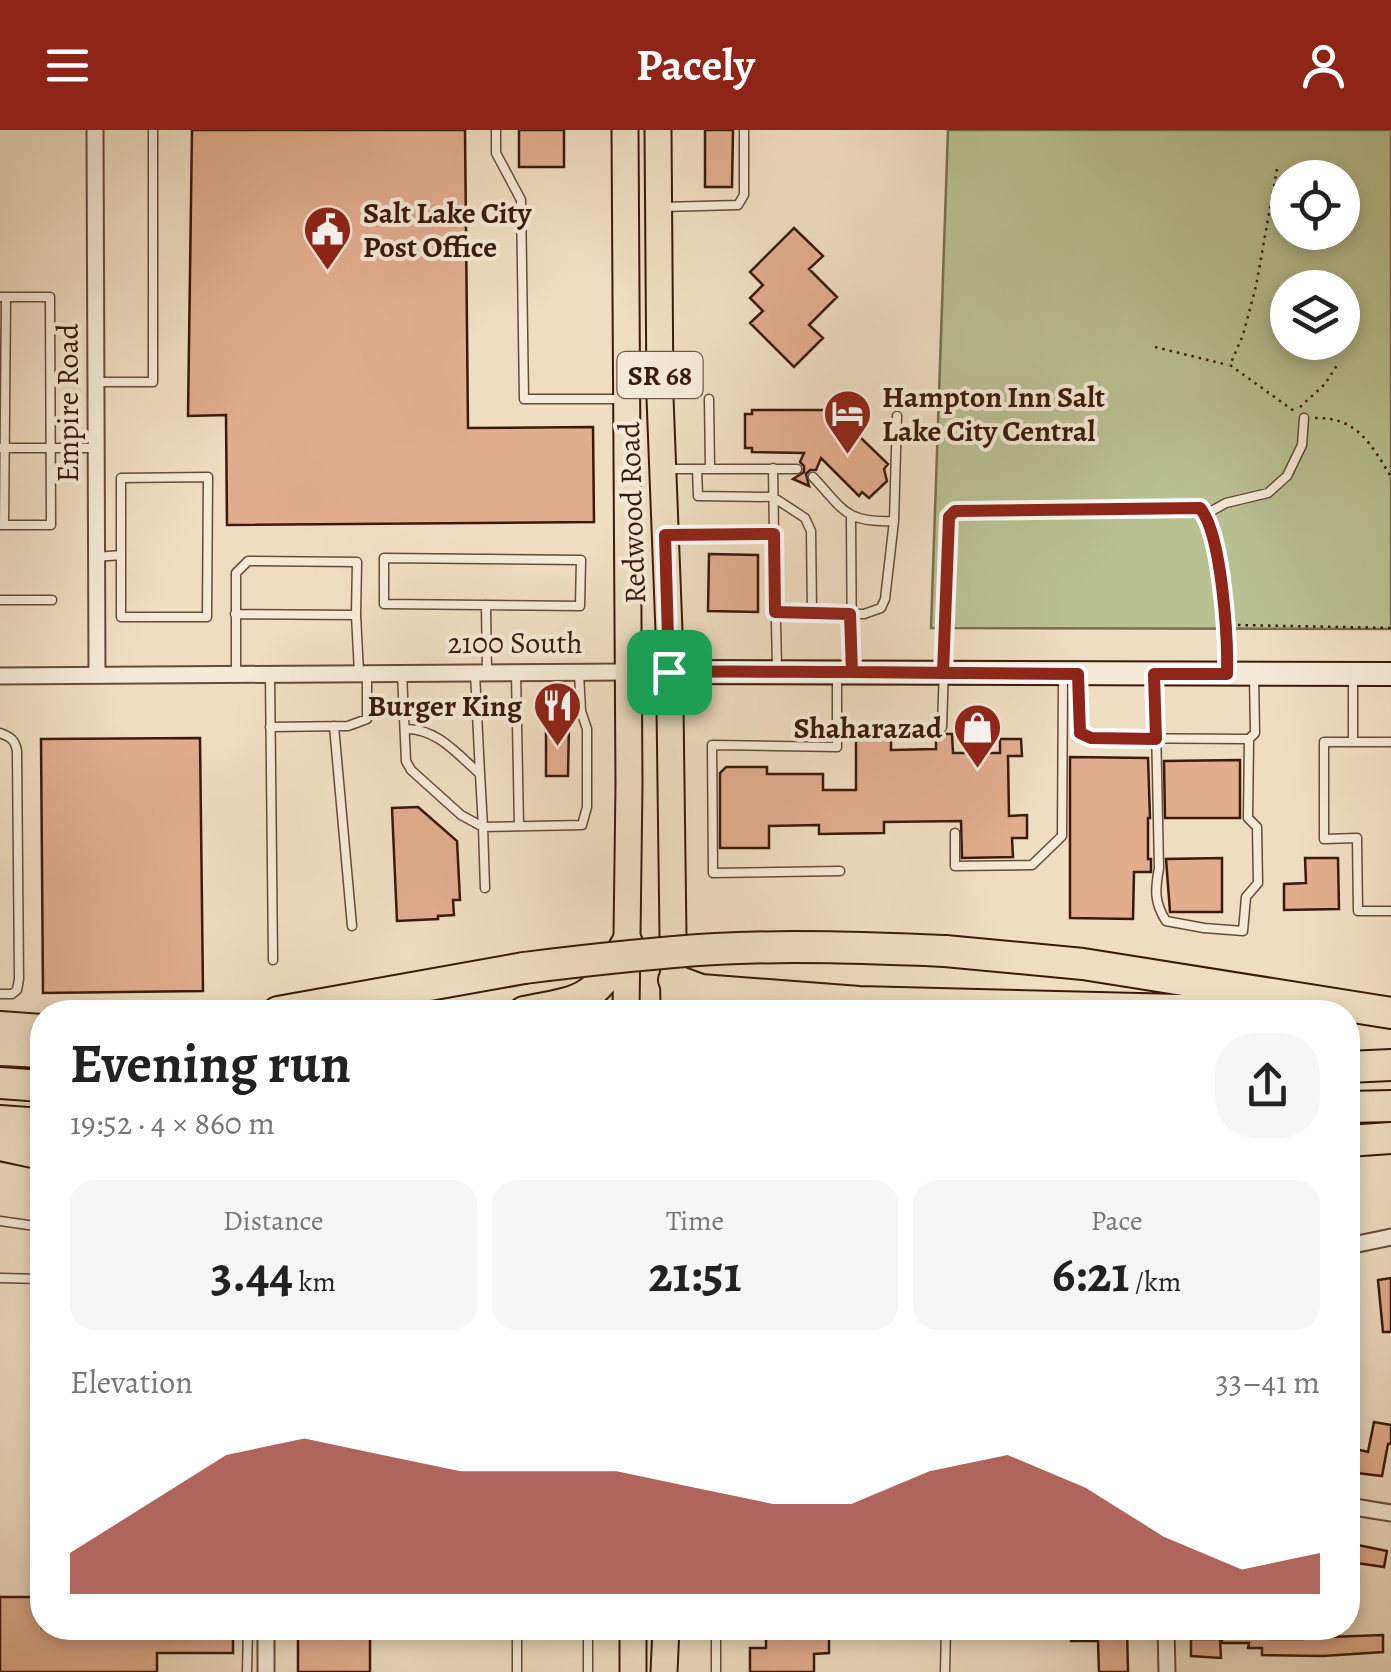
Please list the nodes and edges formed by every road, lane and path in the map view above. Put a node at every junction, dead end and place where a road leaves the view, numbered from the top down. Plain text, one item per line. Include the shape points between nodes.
1 (95, 130) edge
2 (153, 130) edge
3 (496, 130) edge
4 (625, 130) edge
5 (658, 130) edge
6 (744, 130) edge
7 (1270, 204) edge
8 (658, 206) junction
9 (3, 297) edge
10 (1155, 346) dead end
11 (1338, 362) dead end
12 (1230, 366) junction
13 (96, 382) junction
14 (626, 399) junction
15 (710, 399) dead end
16 (897, 416) dead end
17 (1304, 418) joint
18 (3, 448) edge
19 (50, 448) junction
20 (96, 448) junction
21 (697, 468) junction
22 (710, 468) junction
23 (773, 468) junction
24 (662, 469) junction
25 (797, 470) dead end
26 (813, 477) dead end
27 (1391, 477) edge
28 (773, 496) junction
29 (1206, 514) junction
30 (851, 516) junction
31 (894, 521) junction
32 (2, 525) edge
33 (774, 534) junction
34 (665, 535) junction
35 (121, 555) junction
36 (96, 557) junction
37 (0, 600) edge
38 (52, 600) dead end
39 (486, 605) junction
40 (775, 612) junction
41 (235, 614) junction
42 (812, 614) junction
43 (850, 614) junction
44 (356, 615) junction
45 (1226, 619) junction
46 (1391, 628) edge
47 (516, 672) junction
48 (580, 672) junction
49 (629, 672) junction
50 (669, 672) junction
51 (777, 672) junction
52 (845, 672) junction
53 (363, 673) junction
54 (402, 673) junction
55 (481, 673) junction
56 (943, 673) junction
57 (236, 674) junction
58 (270, 674) junction
59 (1071, 674) junction
60 (1154, 674) junction
61 (1227, 674) junction
62 (1254, 674) junction
63 (1352, 674) junction
64 (1391, 674) edge
65 (96, 675) junction
66 (0, 676) edge
67 (334, 726) junction
68 (270, 727) junction
69 (942, 727) dead end
70 (405, 730) junction
71 (0, 733) edge
72 (1156, 739) junction
73 (1249, 739) junction
74 (1353, 742) junction
75 (1391, 742) edge
76 (480, 774) junction
77 (518, 826) junction
78 (483, 827) junction
79 (955, 833) dead end
80 (840, 871) dead end
81 (485, 888) dead end
82 (1391, 911) edge
83 (352, 926) dead end
84 (628, 943) junction
85 (273, 960) dead end
86 (674, 980) junction
87 (0, 994) edge
88 (345, 1000) edge
89 (579, 1000) edge
90 (626, 1000) edge
91 (674, 1000) edge
92 (833, 1000) edge
93 (1296, 1000) edge
94 (1360, 1011) edge
95 (1391, 1016) edge
96 (1360, 1017) edge
97 (0, 1028) edge
98 (30, 1029) edge
99 (0, 1050) edge
100 (30, 1051) edge
101 (1391, 1066) edge
102 (1360, 1067) edge
103 (0, 1083) edge
104 (30, 1085) edge
105 (1391, 1106) edge
106 (1360, 1107) edge
107 (0, 1121) edge
108 (30, 1123) edge
109 (1391, 1138) edge
110 (1360, 1140) edge
111 (0, 1145) edge
112 (30, 1151) edge
113 (0, 1221) edge
114 (30, 1225) edge
115 (1391, 1237) edge
116 (1360, 1243) edge
117 (0, 1278) edge
118 (30, 1279) edge
119 (1360, 1508) edge
120 (1391, 1512) edge
121 (248, 1640) edge
122 (266, 1640) edge
123 (517, 1640) edge
124 (588, 1640) edge
125 (633, 1640) edge
126 (665, 1640) edge
127 (716, 1640) edge
128 (946, 1640) edge
129 (1166, 1640) edge
130 (247, 1672) edge
131 (266, 1672) edge
132 (517, 1672) edge
133 (588, 1672) edge
134 (633, 1672) edge
135 (664, 1672) edge
136 (716, 1672) edge
137 (945, 1672) edge
138 (1167, 1672) edge

1 - 13 street, Empire Road
2 - 13 lane via 153,382
3 - 14 lane via 496,153 522,200 524,399
4 - 14 main road, Redwood Road / SR 68
5 - 8 main road, Redwood Road / SR 68
6 - 8 lane via 744,195 738,205
7 - 12 path via 1256,286
8 - 24 main road, Redwood Road / SR 68
9 - 18 lane
9 - 19 lane via 50,297
10 - 12 path
11 - 12 path via 1295,412
13 - 20 street, Empire Road
14 - 49 main road, Redwood Road / SR 68
15 - 22 lane
16 - 31 lane
17 - 27 path via 1338,418 1357,430
17 - 29 lane via 1302,445 1286,476 1268,493
18 - 19 lane
18 - 32 lane
19 - 20 lane
19 - 32 lane via 51,525
20 - 36 street, Empire Road
21 - 22 lane
21 - 24 lane
21 - 28 lane via 698,496
22 - 23 lane
23 - 25 lane
23 - 28 lane
24 - 34 main road, Redwood Road / SR 68
26 - 30 lane
28 - 33 lane
28 - 42 lane via 805,518 811,531
29 - 45 lane
29 - 56 lane via 1200,508 955,511 949,517
30 - 31 lane
30 - 43 lane
31 - 43 lane via 885,599 874,612
33 - 34 lane
33 - 40 lane
34 - 50 main road, Redwood Road / SR 68
35 - 35 lane via 121,478 208,477 207,616 121,616
35 - 36 lane
36 - 65 street, Empire Road
37 - 38 lane
39 - 39 lane via 580,606 581,560 384,558 384,604
39 - 55 lane
40 - 42 lane
40 - 51 lane
41 - 44 lane
41 - 44 lane via 236,573 248,561 357,562
41 - 57 lane
42 - 43 lane
43 - 52 lane
44 - 53 lane
45 - 46 path via 1240,627
45 - 61 lane
47 - 48 street, 2100 South
47 - 55 street, 2100 South
47 - 77 lane
48 - 49 street, 2100 South
48 - 77 lane via 587,728 582,824
49 - 50 street, 2100 South
49 - 84 main road, Redwood Road / SR 68
50 - 51 street, 2100 South
50 - 86 main road, Redwood Road / SR 68
51 - 52 street, 2100 South
52 - 56 street, 2100 South
52 - 80 lane via 838,747 712,746 713,873
53 - 54 street, 2100 South
53 - 58 street, 2100 South
53 - 67 lane via 368,719
54 - 55 street, 2100 South
54 - 70 lane
55 - 76 lane
56 - 59 street, 2100 South
56 - 69 lane
57 - 58 street, 2100 South
57 - 65 street, 2100 South
58 - 68 lane
59 - 60 street, 2100 South
59 - 72 lane via 1080,733
59 - 79 lane via 1062,836 1032,866 955,866
60 - 61 street, 2100 South
60 - 72 lane
61 - 62 street, 2100 South
62 - 63 street, 2100 South
62 - 73 lane via 1255,732
63 - 64 street, 2100 South
63 - 74 lane
65 - 66 street, 2100 South
67 - 68 lane
67 - 83 lane
68 - 85 lane
70 - 76 lane via 428,732
70 - 78 lane via 411,770
71 - 87 lane via 10,736 17,751 18,979 17,990
72 - 73 lane
72 - 73 lane via 1157,908 1166,921 1242,931 1246,897 1258,884 1257,827 1248,818
74 - 75 lane
74 - 82 lane via 1324,742 1324,839 1357,838 1358,911
76 - 78 lane
77 - 78 lane
78 - 81 lane
84 - 89 highway via 602,982
84 - 90 main road, Redwood Road / SR 68
86 - 91 main road, Redwood Road / SR 68
86 - 92 highway via 701,990
88 - 93 highway, bridge via 627,956 835,947 1083,964
94 - 95 highway, bridge
95 - 96 highway
97 - 98 highway
99 - 100 highway
101 - 102 highway
103 - 104 highway
105 - 106 highway
107 - 108 highway
109 - 110 highway
111 - 112 highway
113 - 114 lane
115 - 116 street
117 - 118 lane
119 - 120 street
121 - 130 lane
122 - 131 street
123 - 132 lane
124 - 133 lane
125 - 134 main road
126 - 135 main road
127 - 136 lane
128 - 137 lane
129 - 138 street

